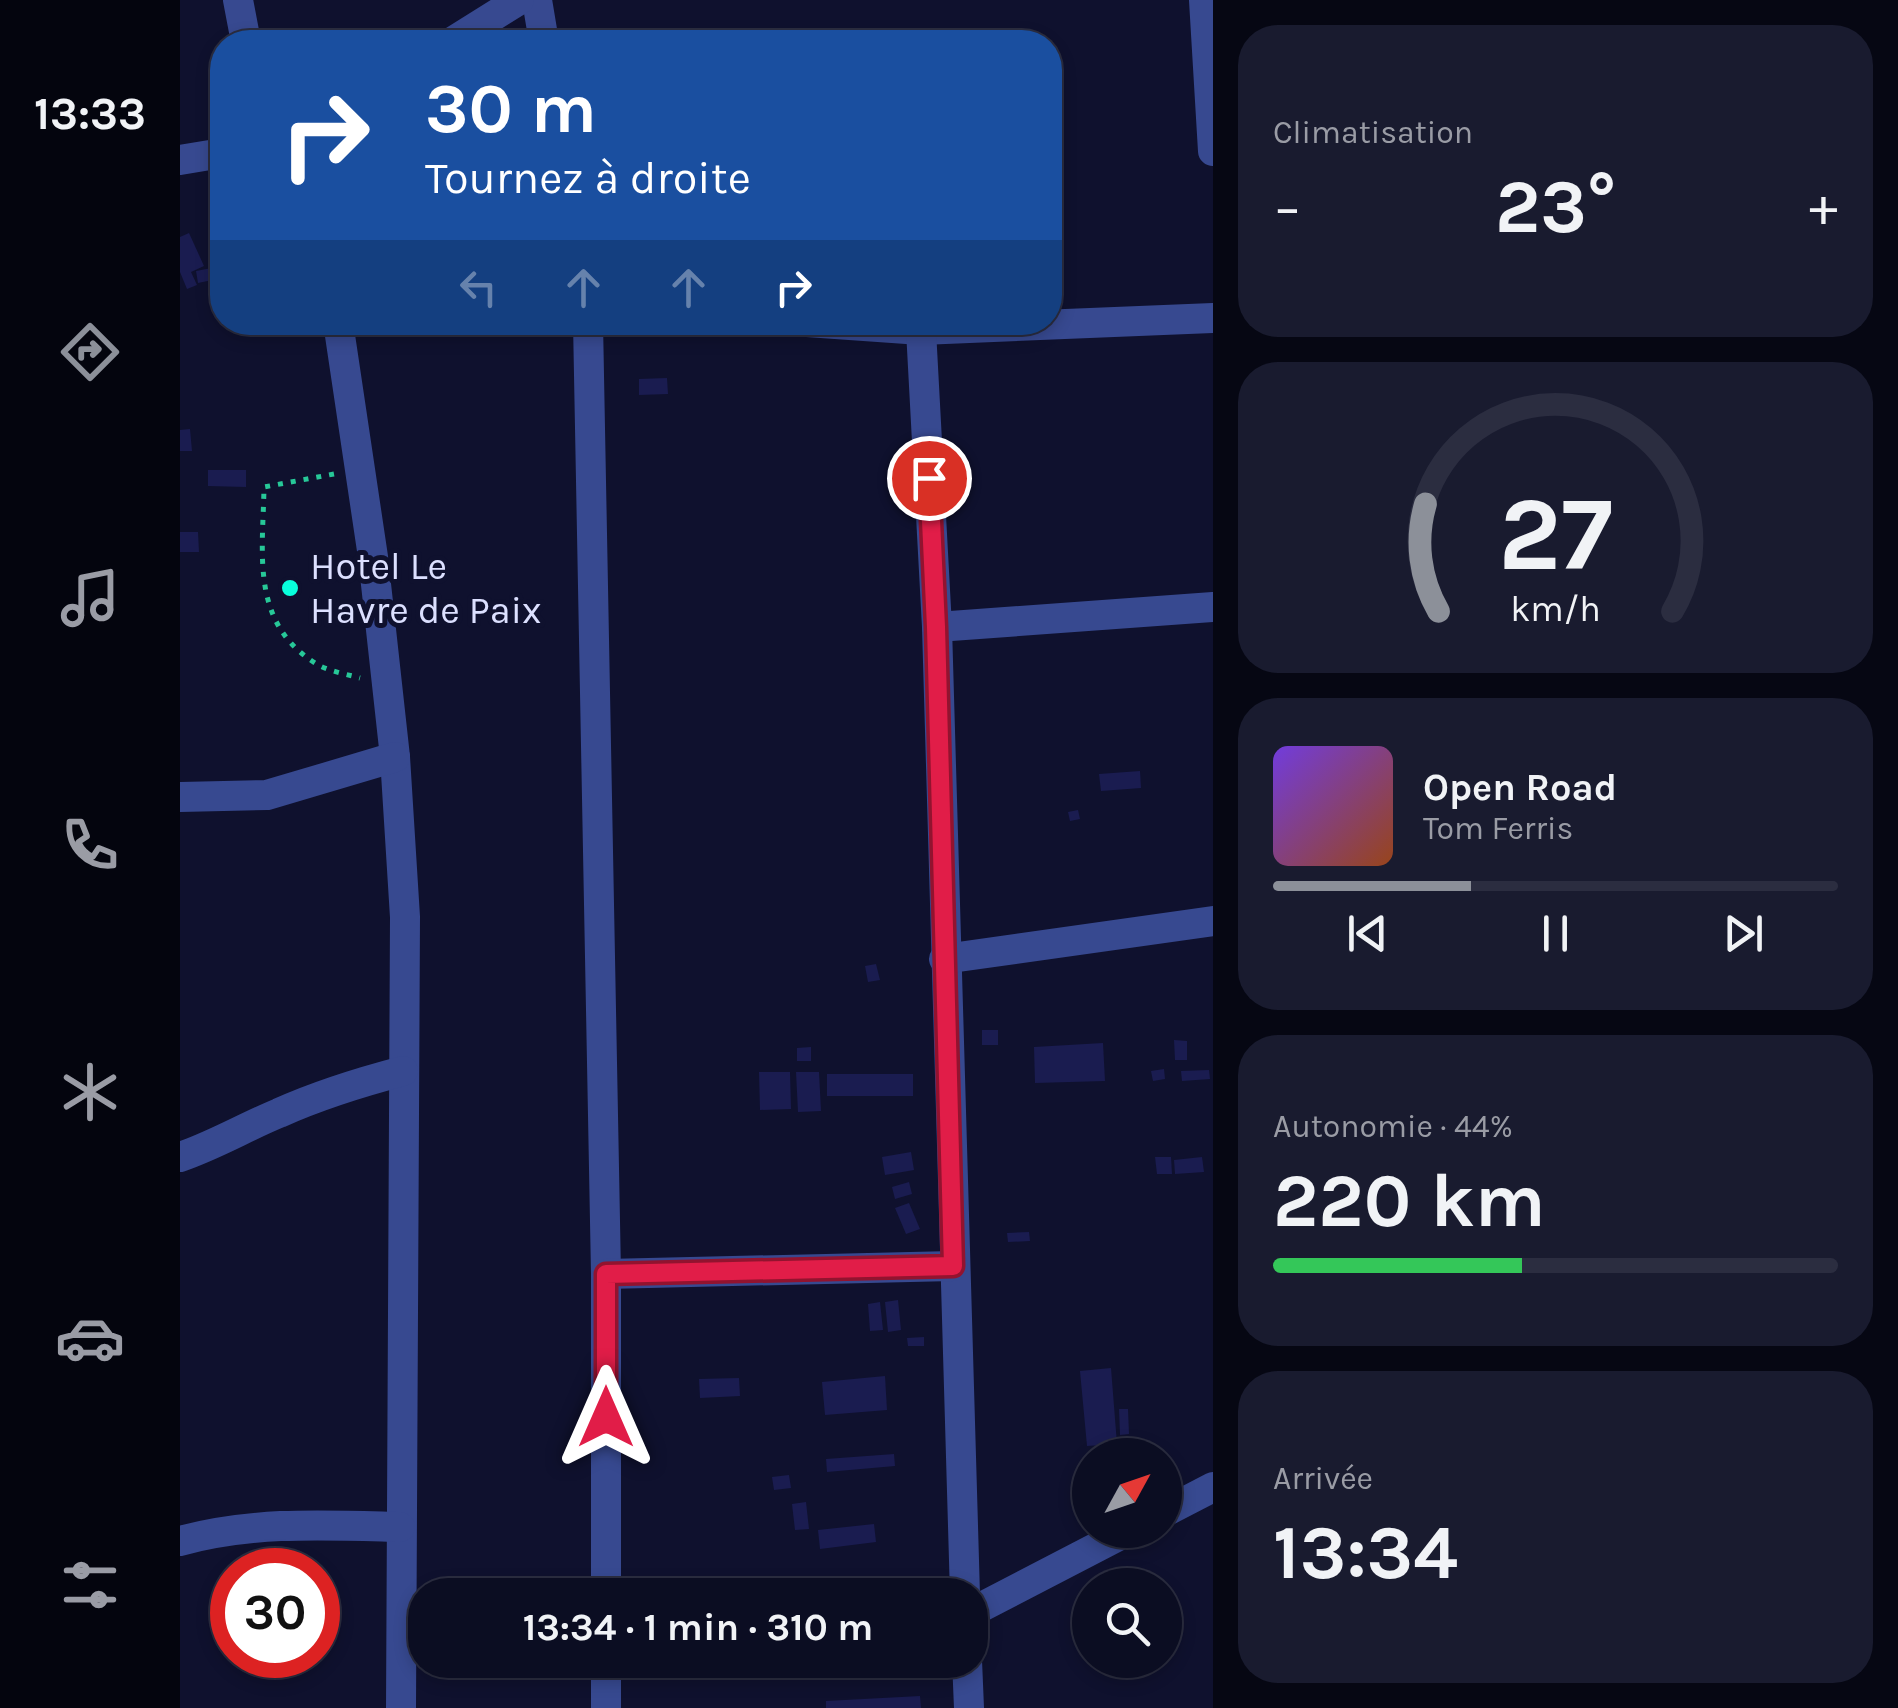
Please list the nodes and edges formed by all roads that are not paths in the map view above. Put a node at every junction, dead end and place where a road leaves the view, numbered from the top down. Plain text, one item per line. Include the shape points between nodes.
1 (238, 0) edge
2 (519, 0) edge
3 (538, 0) edge
4 (1204, 0) edge
5 (244, 30) edge
6 (471, 30) edge
7 (542, 30) edge
8 (1213, 151) edge
9 (210, 154) edge
10 (180, 160) edge
11 (1213, 318) edge
12 (1062, 324) edge
13 (340, 335) edge
14 (588, 335) edge
15 (921, 335) edge
16 (1213, 607) edge
17 (936, 627) junction
18 (395, 757) junction
19 (180, 797) edge
20 (1213, 920) edge
21 (944, 959) junction
22 (403, 1070) junction
23 (180, 1157) edge
24 (953, 1266) junction
25 (606, 1274) junction
26 (1213, 1487) edge
27 (1182, 1503) edge
28 (400, 1527) junction
29 (180, 1542) edge
30 (1095, 1548) edge
31 (606, 1578) edge
32 (964, 1578) edge
33 (988, 1604) edge
34 (606, 1678) edge
35 (968, 1678) edge
36 (401, 1708) edge
37 (606, 1708) edge
38 (969, 1708) edge

1 - 5 street
2 - 6 street
3 - 7 street
4 - 8 street
9 - 10 street
11 - 12 street
13 - 18 street
14 - 25 street
15 - 17 street
16 - 17 street
17 - 21 street
18 - 19 street via 267,795
18 - 22 street
20 - 21 street
21 - 24 street
22 - 23 street via 279,1113
22 - 28 street
24 - 25 street
24 - 32 street
25 - 31 street
26 - 27 street
28 - 29 street via 282,1524
28 - 36 street
30 - 33 street
34 - 37 street
35 - 38 street

